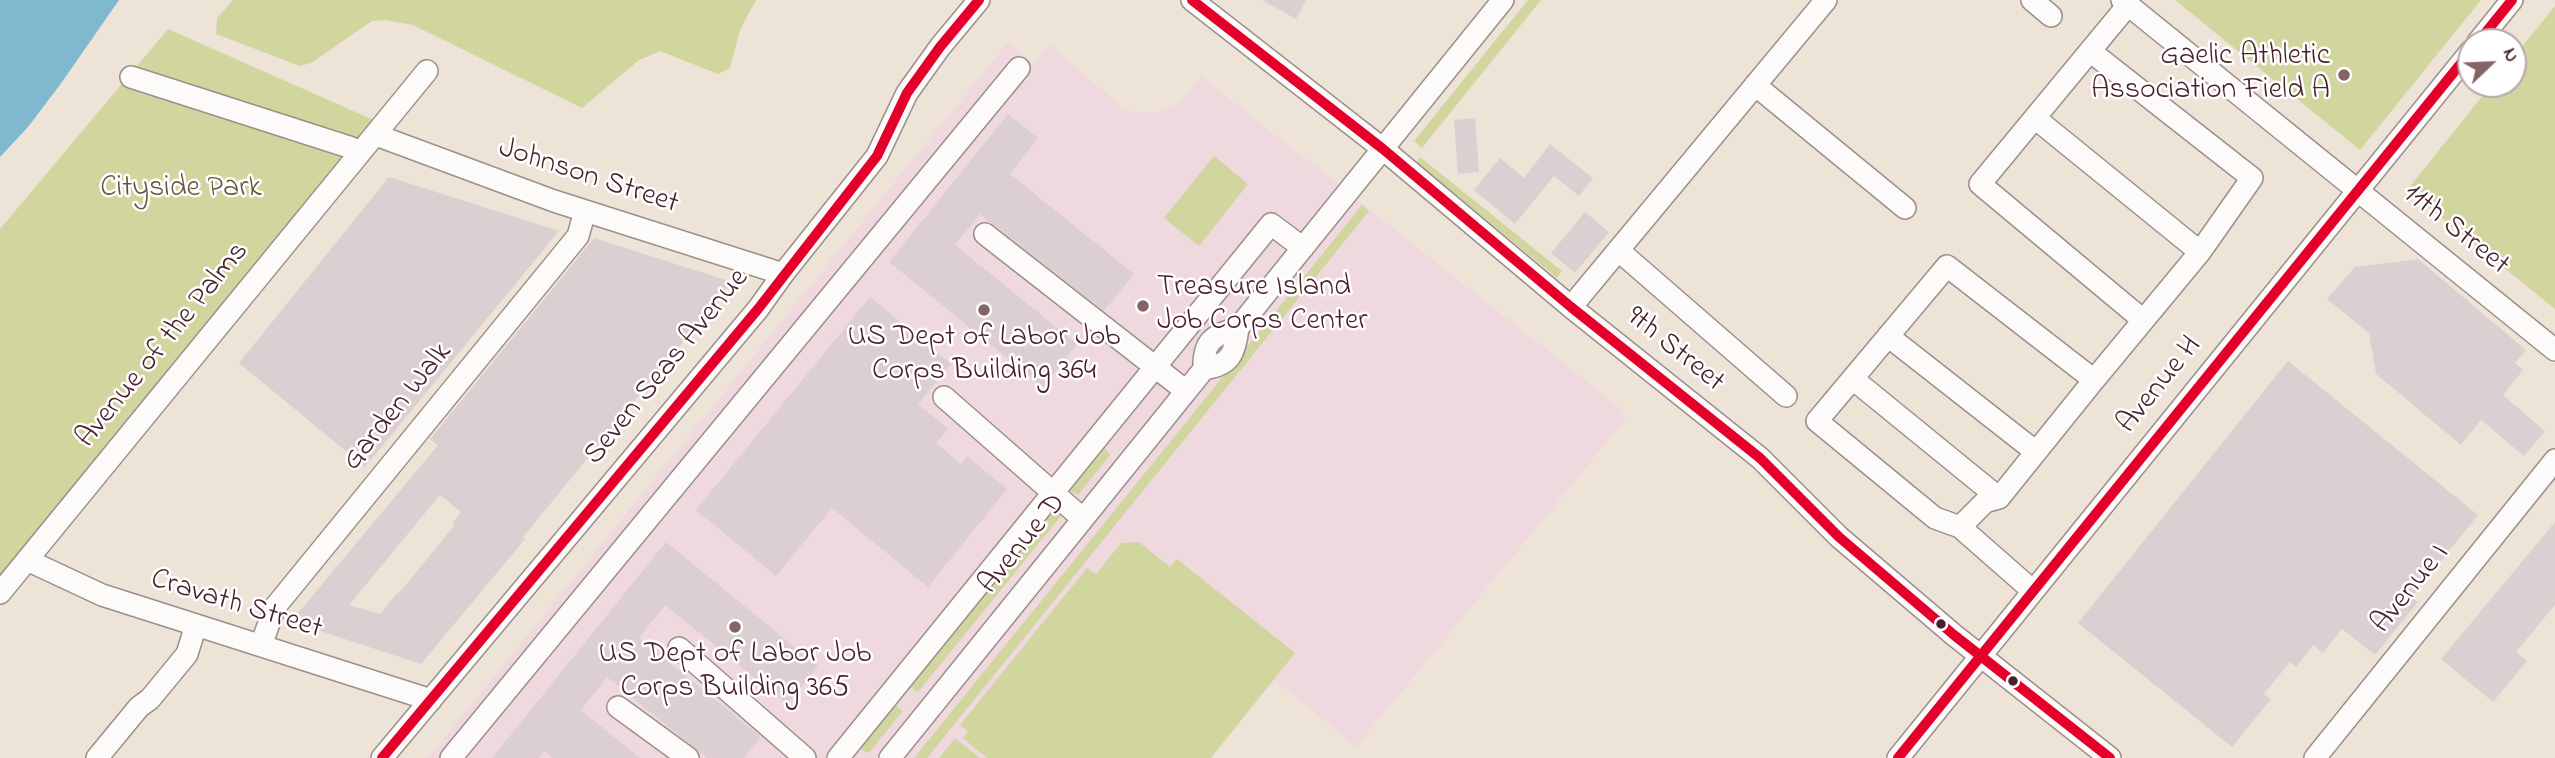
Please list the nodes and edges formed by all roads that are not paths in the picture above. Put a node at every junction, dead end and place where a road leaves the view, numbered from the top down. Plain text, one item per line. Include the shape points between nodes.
1 (979, 0) edge
2 (1192, 0) edge
3 (1503, 0) edge
4 (1826, 0) edge
5 (2032, 0) edge
6 (2512, 0) edge
7 (2125, 3) edge
8 (2051, 16) dead end
9 (2489, 28) edge
10 (2090, 51) junction
11 (1019, 68) dead end
12 (2457, 68) edge
13 (427, 71) dead end
14 (131, 77) dead end
15 (1755, 85) junction
16 (2035, 118) junction
17 (376, 135) junction
18 (352, 148) dead end
19 (1383, 149) junction
20 (2358, 190) junction
21 (1905, 208) dead end
22 (585, 211) junction
23 (985, 234) dead end
24 (1303, 248) junction
25 (1618, 250) junction
26 (2200, 252) junction
27 (783, 274) junction
28 (1571, 307) junction
29 (2143, 320) junction
30 (1888, 336) junction
31 (2555, 350) edge
32 (1155, 367) junction
33 (1853, 379) junction
34 (2094, 380) junction
35 (1186, 391) junction
36 (1786, 396) dead end
37 (944, 397) dead end
38 (2036, 452) junction
39 (2555, 460) edge
40 (1054, 492) junction
41 (1999, 498) junction
42 (1083, 519) junction
43 (1960, 527) junction
44 (27, 560) junction
45 (2033, 591) junction
46 (0, 593) edge
47 (196, 625) junction
48 (261, 645) junction
49 (680, 648) dead end
50 (1981, 656) junction
51 (431, 700) junction
52 (618, 708) dead end
53 (97, 758) edge
54 (382, 758) edge
55 (451, 758) edge
56 (688, 758) edge
57 (805, 758) edge
58 (838, 758) edge
59 (890, 758) edge
60 (1898, 758) edge
61 (2110, 758) edge
62 (2315, 758) edge

1 - 27 street, Seven Seas Avenue via 907,93 877,156
2 - 19 street, 9th Street
3 - 19 street, Avenue D
4 - 15 street
5 - 8 street
6 - 9 street
7 - 10 street
7 - 20 street, 11th Street
10 - 16 street
10 - 26 street via 2252,178
11 - 55 street
12 - 20 street, Avenue H
13 - 17 street, Avenue of the Palms
14 - 18 street
15 - 21 street
15 - 25 street
16 - 26 street
16 - 29 street via 1980,184
17 - 22 street, Johnson Street
17 - 44 street, Avenue of the Palms
19 - 24 street, Avenue D
19 - 28 street, 9th Street
20 - 31 street, 11th Street
20 - 45 street, Avenue H
22 - 27 street, Johnson Street
22 - 48 street, Garden Walk via 578,236 275,607
23 - 32 street
24 - 32 street via 1271,224
24 - 35 street, Avenue D via 1238,328 1236,350 1220,367 1204,369
25 - 28 street
25 - 36 street
26 - 29 street
27 - 51 street, Seven Seas Avenue
28 - 50 street, 9th Street via 1760,458 1839,537
29 - 34 street
30 - 33 street
30 - 34 street via 1947,266
30 - 38 street
32 - 35 street
32 - 40 street
33 - 41 street
33 - 43 street via 1817,421 1936,518
34 - 38 street
35 - 42 street, Avenue D
37 - 40 street
38 - 41 street
39 - 62 street, Avenue I
40 - 42 street
40 - 58 street
41 - 43 street via 1985,502
42 - 59 street, Avenue D
43 - 45 street
44 - 46 street, Avenue of the Palms
44 - 47 street, Cravath Street via 102,595
45 - 50 street, Avenue H
47 - 48 street, Cravath Street
47 - 53 street via 187,654
48 - 51 street, Cravath Street
49 - 57 street
50 - 60 street, Avenue H
50 - 61 street, 9th Street
51 - 54 street, Seven Seas Avenue
52 - 56 street

